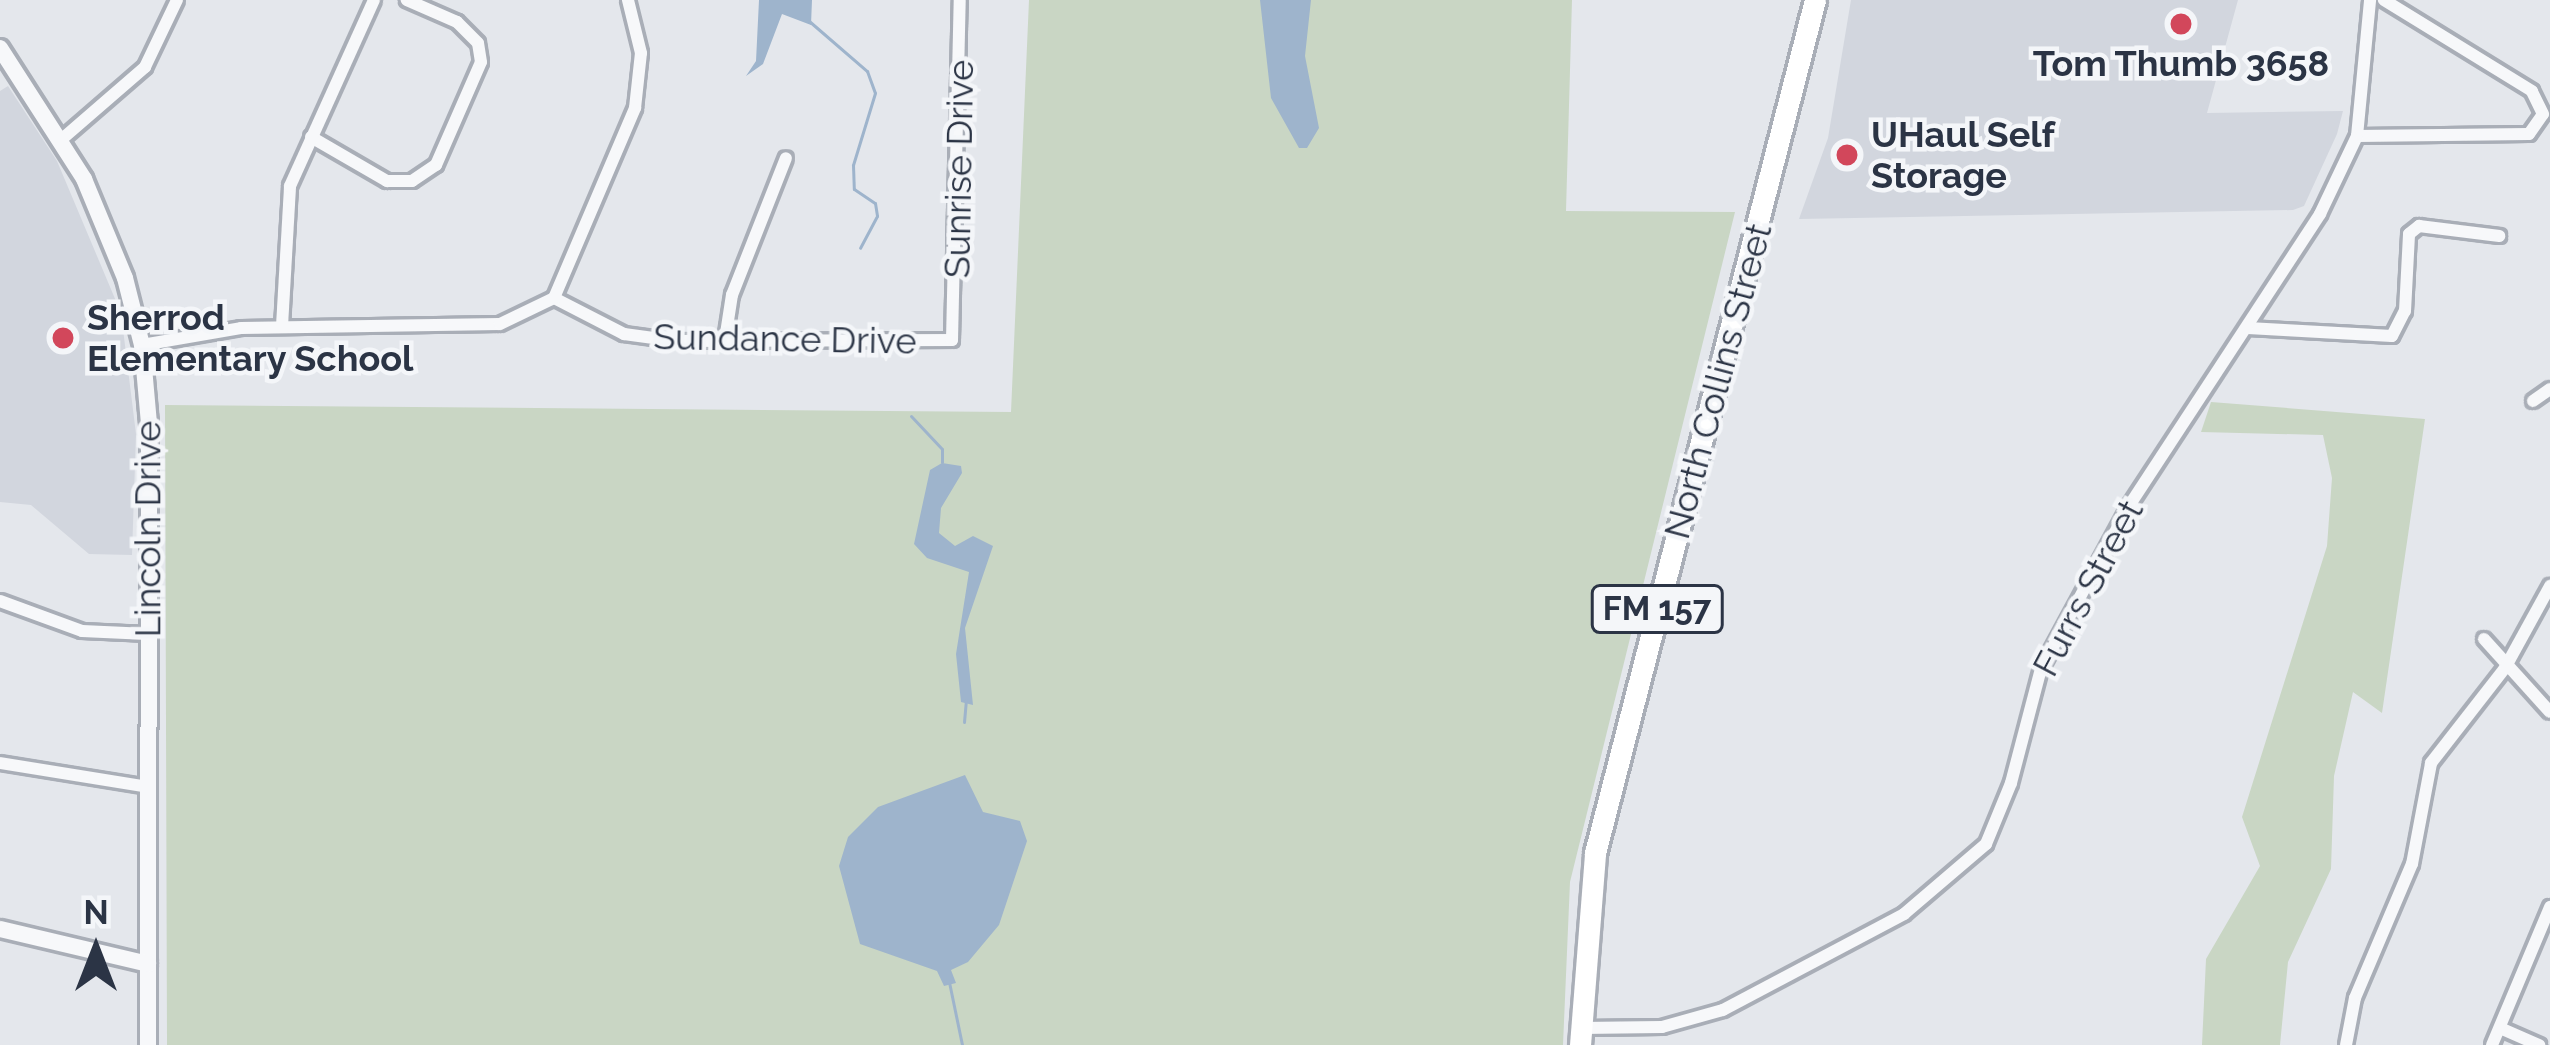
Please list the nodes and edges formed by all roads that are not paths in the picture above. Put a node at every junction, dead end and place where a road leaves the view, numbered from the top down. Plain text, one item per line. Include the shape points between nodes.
1 (176, 0) edge
2 (374, 0) edge
3 (407, 0) edge
4 (628, 0) edge
5 (960, 0) edge
6 (1815, 0) edge
7 (2370, 0) edge
8 (2384, 0) edge
9 (0, 48) edge
10 (6, 69) edge
11 (2357, 136) junction
12 (311, 137) junction
13 (62, 140) junction
14 (786, 158) dead end
15 (2499, 236) dead end
16 (554, 298) junction
17 (283, 326) junction
18 (2248, 328) junction
19 (953, 337) joint
20 (725, 340) junction
21 (142, 345) junction
22 (2550, 388) edge
23 (2533, 401) dead end
24 (2550, 586) edge
25 (0, 601) edge
26 (148, 634) junction
27 (2484, 639) dead end
28 (2505, 668) junction
29 (2550, 712) edge
30 (0, 763) edge
31 (148, 787) junction
32 (2550, 907) edge
33 (0, 929) edge
34 (148, 964) junction
35 (2500, 1028) junction
36 (1580, 1036) edge
37 (148, 1045) edge
38 (2346, 1045) edge
39 (2492, 1045) edge
40 (2539, 1045) edge

1 - 13 street via 145,67
2 - 12 street
3 - 12 street via 457,22 478,43 482,62 436,165 412,181 388,181
4 - 16 street via 640,53 635,108
5 - 19 street, Sunrise Drive
6 - 36 main road, North Collins Street / FM 157 via 1595,853
7 - 11 street, Furrs Street
8 - 11 street via 2536,95 2542,114 2529,134
9 - 10 street, Lincoln Drive
10 - 13 street, Lincoln Drive
11 - 18 street, Furrs Street
12 - 17 street via 283,214
13 - 21 street, Lincoln Drive via 109,235
14 - 20 street via 732,295
15 - 18 street via 2419,226 2410,234 2404,310 2392,336
16 - 17 street via 500,323
16 - 20 street, Sundance Drive via 625,334
17 - 21 street
18 - 36 street, Furrs Street via 2129,506 2041,669 1994,830 1966,866 1904,914 1723,1010
19 - 20 street, Sundance Drive
21 - 26 street, Lincoln Drive
22 - 23 street
24 - 28 street
25 - 26 street via 82,632
26 - 31 street, Lincoln Drive
27 - 28 street
28 - 29 street
28 - 38 street via 2431,763 2412,864 2355,998
30 - 31 street
31 - 34 street, Lincoln Drive
32 - 35 street
33 - 34 street
34 - 37 street, Lincoln Drive
35 - 39 street
35 - 40 street

